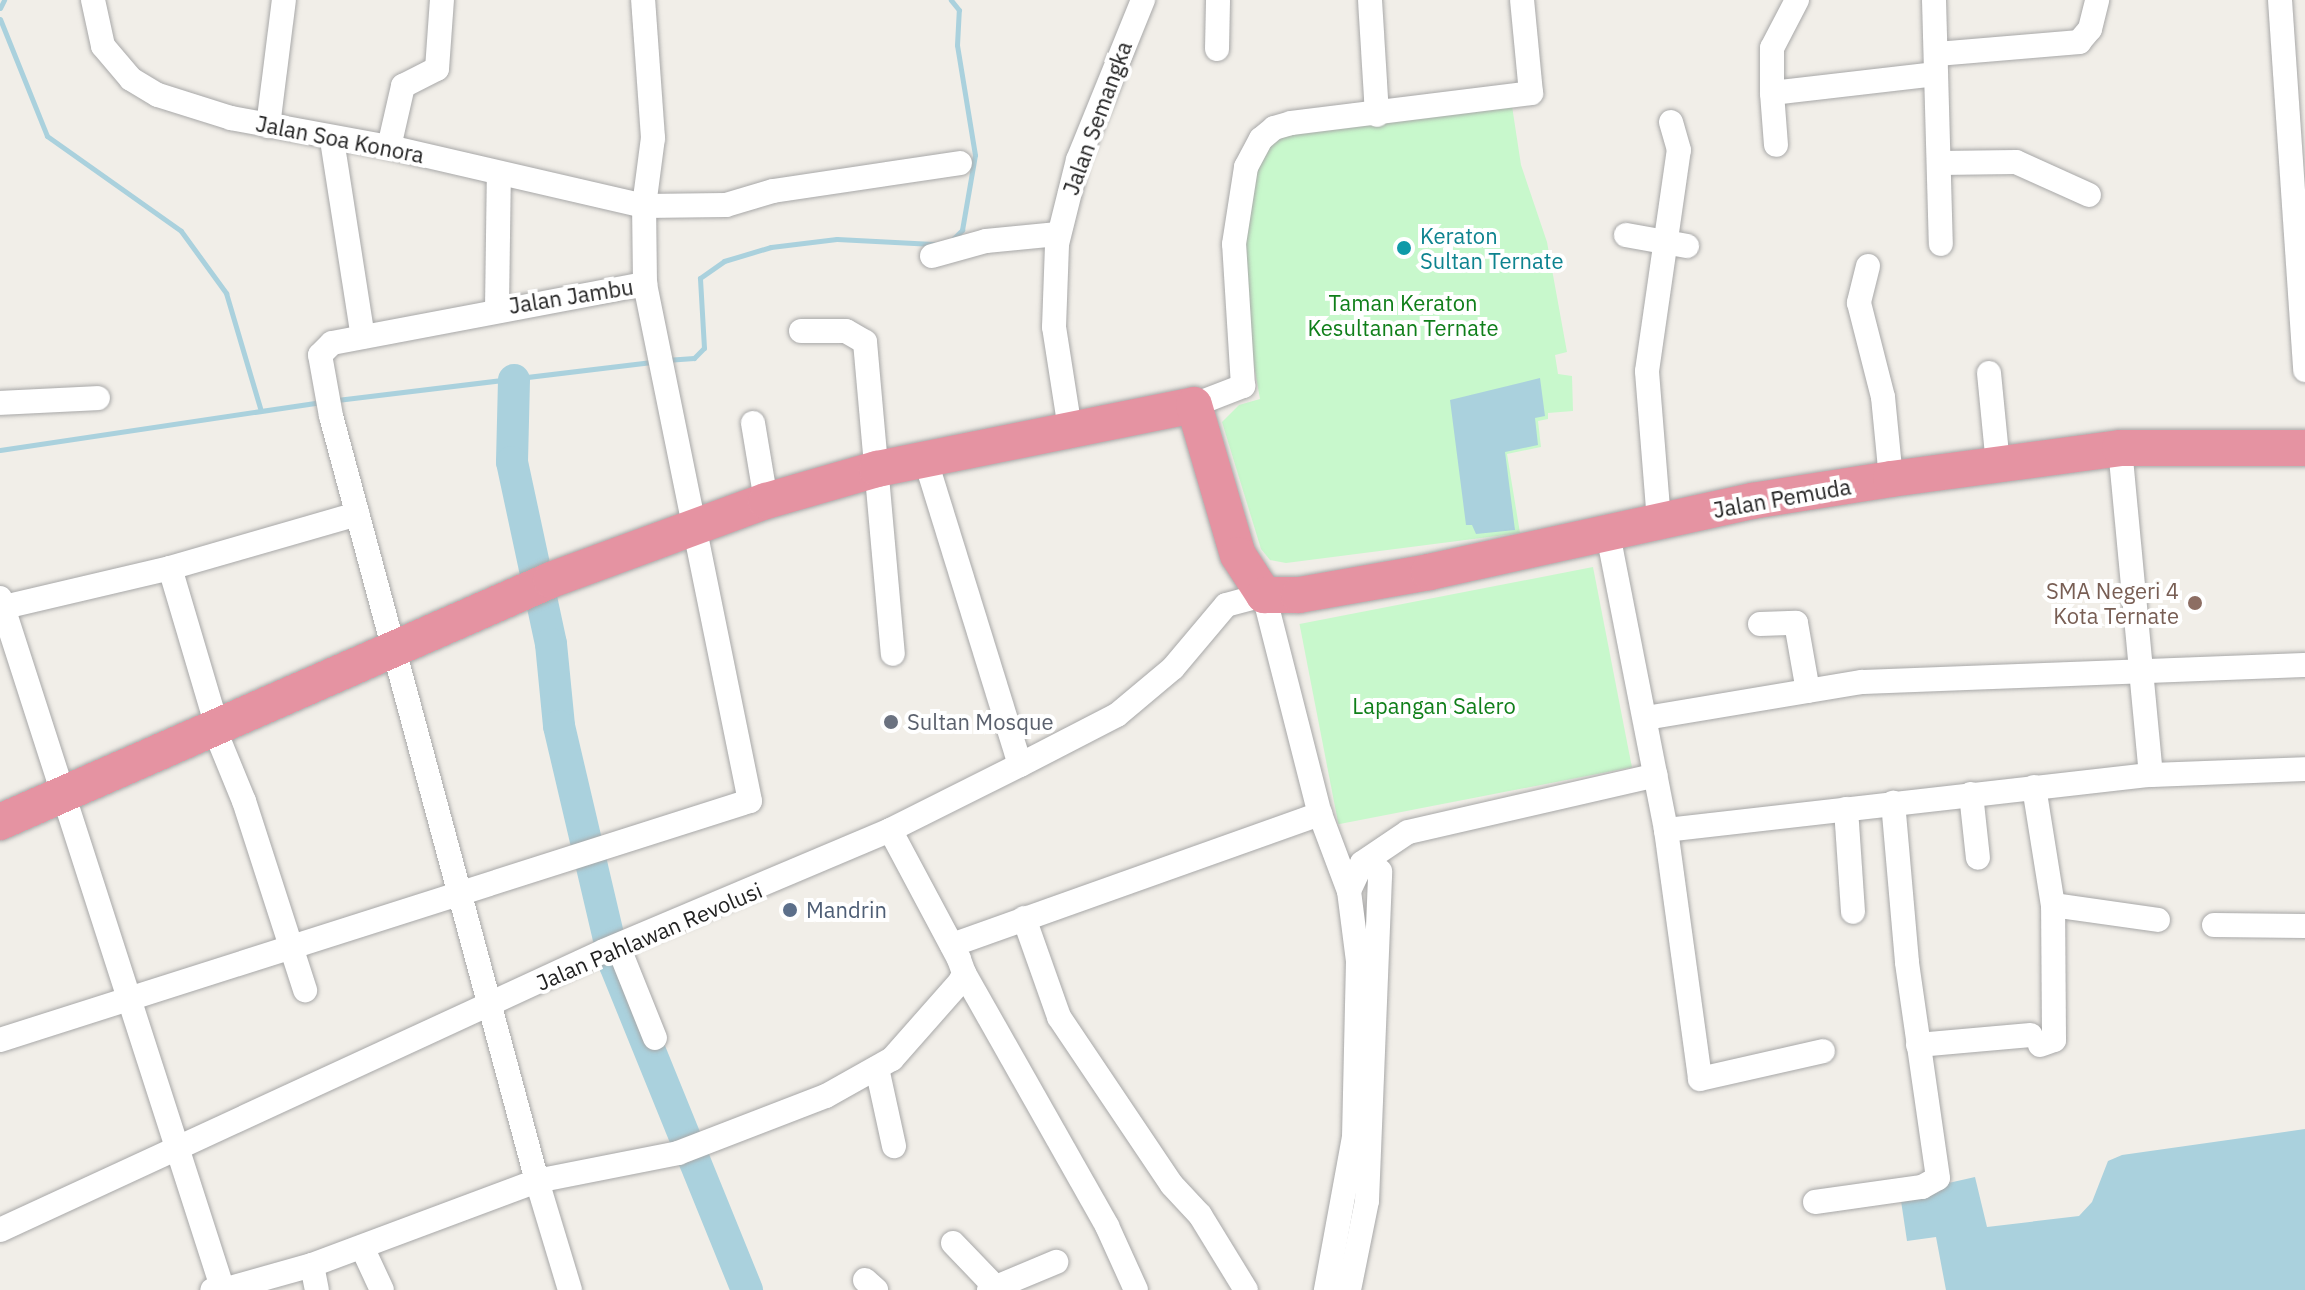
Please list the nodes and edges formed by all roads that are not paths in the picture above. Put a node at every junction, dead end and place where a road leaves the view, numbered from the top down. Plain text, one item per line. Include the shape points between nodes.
1 (93, 0) edge
2 (284, 0) edge
3 (442, 0) edge
4 (643, 0) edge
5 (1143, 0) edge
6 (1218, 0) edge
7 (1370, 0) edge
8 (1522, 0) edge
9 (1797, 0) edge
10 (1934, 0) edge
11 (2097, 0) edge
12 (2280, 0) edge
13 (1217, 49) dead end
14 (1937, 64) junction
15 (1772, 93) junction
16 (1377, 115) junction
17 (1671, 122) dead end
18 (268, 126) junction
19 (332, 140) junction
20 (1776, 145) dead end
21 (389, 147) junction
22 (960, 163) dead end
23 (1940, 163) junction
24 (499, 173) junction
25 (2089, 195) dead end
26 (644, 206) junction
27 (1058, 234) junction
28 (1626, 235) dead end
29 (1662, 243) junction
30 (1941, 244) dead end
31 (1687, 246) dead end
32 (932, 256) dead end
33 (1868, 266) dead end
34 (645, 284) junction
35 (497, 308) junction
36 (801, 331) dead end
37 (363, 337) junction
38 (2305, 370) edge
39 (1989, 373) dead end
40 (98, 398) dead end
41 (0, 403) edge
42 (1194, 405) junction
43 (753, 423) dead end
44 (1070, 429) junction
45 (2120, 448) junction
46 (2305, 448) edge
47 (925, 458) junction
48 (1998, 464) junction
49 (877, 469) junction
50 (1891, 479) junction
51 (766, 501) junction
52 (357, 514) junction
53 (1659, 521) junction
54 (696, 525) junction
55 (1608, 534) junction
56 (1238, 555) junction
57 (170, 568) junction
58 (1264, 595) junction
59 (1, 604) edge
60 (1226, 605) junction
61 (1760, 624) dead end
62 (392, 650) junction
63 (893, 654) dead end
64 (2305, 665) edge
65 (2140, 672) junction
66 (1808, 691) junction
67 (1646, 718) junction
68 (216, 727) junction
69 (1020, 765) junction
70 (2305, 769) edge
71 (2151, 775) junction
72 (1657, 783) junction
73 (2034, 787) junction
74 (1971, 794) junction
75 (64, 795) junction
76 (1893, 803) junction
77 (1846, 809) junction
78 (1320, 814) junction
79 (0, 822) edge
80 (890, 830) junction
81 (1666, 830) junction
82 (1978, 858) dead end
83 (1360, 864) junction
84 (459, 893) junction
85 (2053, 905) junction
86 (1853, 912) dead end
87 (1024, 918) junction
88 (2158, 920) dead end
89 (2214, 925) dead end
90 (2305, 926) edge
91 (290, 945) junction
92 (952, 945) junction
93 (612, 949) junction
94 (964, 973) junction
95 (305, 990) dead end
96 (124, 997) junction
97 (487, 1008) junction
98 (655, 1038) dead end
99 (0, 1040) edge
100 (1918, 1045) junction
101 (1823, 1051) dead end
102 (877, 1068) junction
103 (894, 1146) dead end
104 (175, 1147) junction
105 (537, 1181) junction
106 (1815, 1202) dead end
107 (0, 1230) edge
108 (953, 1243) dead end
109 (362, 1247) junction
110 (1056, 1262) dead end
111 (312, 1265) junction
112 (994, 1288) edge
113 (219, 1289) edge
114 (317, 1290) edge
115 (382, 1290) edge
116 (570, 1290) edge
117 (1136, 1290) edge
118 (1246, 1290) edge
119 (1326, 1290) edge
120 (1349, 1290) edge

1 - 18 street, Jalan Soa Konora via 103,46 146,90
2 - 18 street
3 - 21 street via 437,69 403,86
4 - 26 street via 653,138
5 - 27 street, Jalan Semangka via 1097,105
6 - 13 street
7 - 16 street
8 - 16 street via 1531,93
9 - 15 street via 1772,48
10 - 14 street
11 - 14 street via 2090,29 2079,42
12 - 38 street
14 - 15 street
14 - 23 street
15 - 20 street
16 - 42 street via 1274,128 1252,153 1240,193 1234,244 1243,386
17 - 29 street via 1679,150
18 - 19 street, Jalan Soa Konora
19 - 21 street, Jalan Soa Konora
19 - 37 street
21 - 24 street, Jalan Soa Konora
22 - 26 street, Jalan Soa Konora via 773,191 726,205
23 - 25 street via 2016,162
23 - 30 street
24 - 26 street, Jalan Soa Konora
24 - 35 street
26 - 34 street
27 - 32 street via 986,241
27 - 44 street, Jalan Semangka via 1052,273 1054,327
28 - 29 street
29 - 31 street
29 - 53 street via 1647,371
33 - 50 street via 1859,303 1883,397
34 - 35 street, Jalan Jambu
34 - 54 street
35 - 37 street, Jalan Jambu
36 - 49 street via 846,331 865,342
37 - 52 street, Jalan Jambu via 332,343 320,355
39 - 48 street
40 - 41 street
42 - 44 highway
42 - 56 highway
43 - 51 street
44 - 47 highway
45 - 46 highway, Jalan Pemuda
45 - 48 highway, Jalan Pemuda
45 - 65 street
47 - 49 highway
47 - 69 street
48 - 50 highway, Jalan Pemuda
49 - 51 highway
49 - 63 street
50 - 53 highway, Jalan Pemuda
51 - 54 highway
52 - 57 street
52 - 62 street
53 - 55 highway, Jalan Pemuda
54 - 62 highway
54 - 84 street via 750,801
55 - 58 highway, Jalan Pemuda via 1299,595
55 - 67 street
56 - 58 highway
56 - 60 street
57 - 59 street
57 - 68 street
58 - 60 street
58 - 78 street
59 - 75 street
60 - 69 street, Jalan Pahlawan Revolusi via 1139,698 1117,715
61 - 66 street via 1796,623
62 - 68 highway
62 - 84 street
64 - 65 street
65 - 66 street via 1851,684
65 - 71 street
66 - 67 street
67 - 72 street
68 - 75 highway
68 - 91 street
69 - 80 street, Jalan Pahlawan Revolusi
70 - 71 street
71 - 73 street
72 - 81 street
72 - 83 street
73 - 74 street
73 - 85 street
74 - 76 street
74 - 82 street
75 - 79 highway
75 - 96 street
76 - 77 street
76 - 100 street
77 - 81 street
77 - 86 street
78 - 83 street
78 - 87 street
80 - 92 street
80 - 93 street, Jalan Pahlawan Revolusi
81 - 101 street via 1700,1079
83 - 119 street via 1349,891 1360,1001 1354,1137
83 - 120 street via 1367,1201
84 - 91 street
84 - 97 street
85 - 88 street
85 - 100 street via 2054,1040
87 - 92 street
87 - 118 street via 1059,1017 1172,1185 1200,1215
89 - 90 street
91 - 95 street
91 - 96 street
92 - 94 street
93 - 97 street, Jalan Pahlawan Revolusi
93 - 98 street
94 - 102 street via 930,1022
94 - 117 street via 1107,1226
96 - 99 street
96 - 104 street
97 - 104 street, Jalan Pahlawan Revolusi
97 - 105 street
100 - 106 street via 1938,1178 1922,1187
102 - 103 street
102 - 105 street via 826,1096 678,1153
104 - 107 street, Jalan Pahlawan Revolusi
104 - 113 street
105 - 109 street
105 - 116 street
108 - 112 street
109 - 111 street
109 - 115 street
110 - 112 street
111 - 113 street
111 - 114 street

